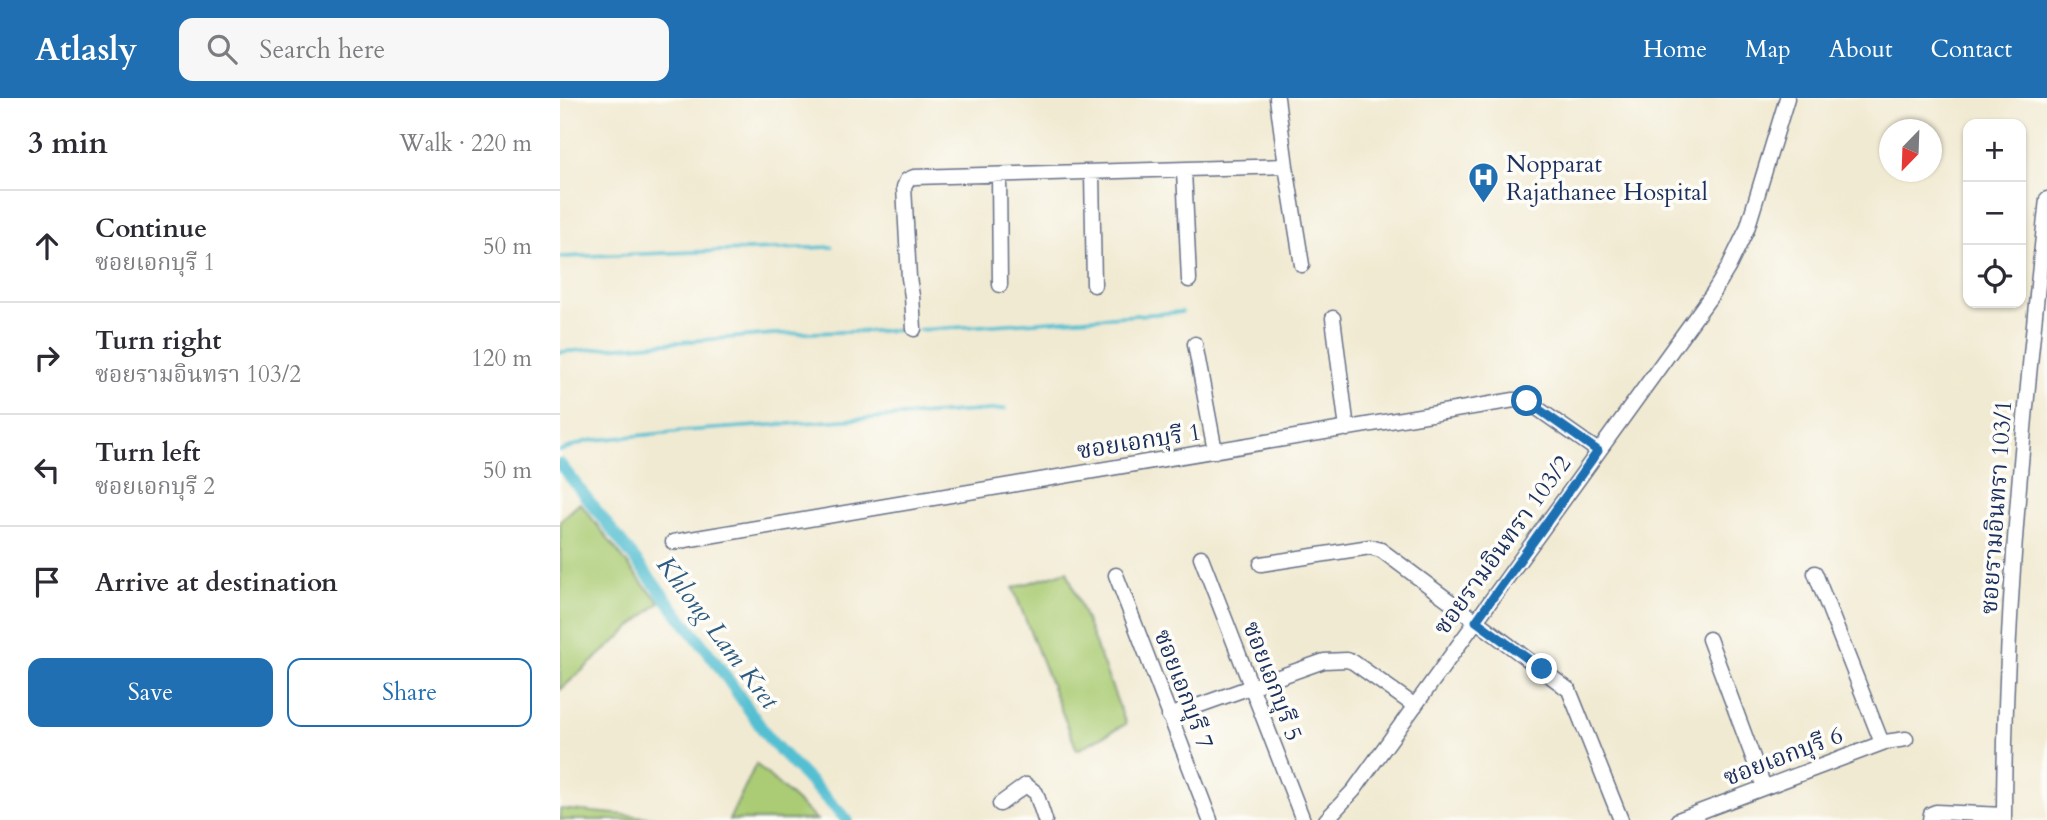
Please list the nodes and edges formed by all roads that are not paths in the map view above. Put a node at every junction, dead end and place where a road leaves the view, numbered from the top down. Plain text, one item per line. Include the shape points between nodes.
1 (1278, 98) edge
2 (1787, 98) edge
3 (1286, 166) junction
4 (1184, 170) junction
5 (1092, 173) junction
6 (999, 175) junction
7 (2047, 199) edge
8 (1302, 265) dead end
9 (1188, 280) dead end
10 (1000, 285) dead end
11 (1094, 285) dead end
12 (1333, 318) dead end
13 (914, 329) dead end
14 (1195, 344) dead end
15 (1347, 429) junction
16 (1215, 451) junction
17 (1598, 451) junction
18 (673, 542) dead end
19 (1201, 557) dead end
20 (1261, 564) dead end
21 (1815, 573) dead end
22 (1116, 575) dead end
23 (1476, 621) junction
24 (1709, 639) dead end
25 (1251, 687) junction
26 (1415, 706) junction
27 (1169, 716) junction
28 (1906, 738) dead end
29 (1882, 743) junction
30 (1764, 788) junction
31 (1000, 804) dead end
32 (2004, 817) edge
33 (1045, 820) edge
34 (1210, 820) edge
35 (1303, 820) edge
36 (1326, 820) edge
37 (1621, 820) edge
38 (1678, 820) edge
39 (1930, 820) edge

1 - 3 street
2 - 17 street, ซอยรามอินทรา 103/2 via 1746,229 1728,268
3 - 4 street
3 - 8 street
4 - 5 street
4 - 9 street
5 - 6 street
5 - 11 street
6 - 10 street
6 - 13 street via 907,180 905,213
7 - 32 street, ซอยรามอินทรา 103/1 via 2016,529
12 - 15 street
14 - 16 street
15 - 16 street, ซอยเอกบุรี 1
15 - 17 street, ซอยเอกบุรี 1 via 1522,400
16 - 18 street, ซอยเอกบุรี 1
17 - 23 street, ซอยรามอินทรา 103/2
19 - 25 street, ซอยเอกบุรี 5
20 - 23 street via 1376,548
21 - 29 street
22 - 27 street, ซอยเอกบุรี 7
23 - 26 street, ซอยรามอินทรา 103/2
23 - 37 street via 1569,691
24 - 30 street
25 - 26 street via 1324,661 1347,660
25 - 27 street
25 - 35 street, ซอยเอกบุรี 5
26 - 36 street, ซอยรามอินทรา 103/2 via 1354,790
27 - 34 street, ซอยเอกบุรี 7
28 - 29 street, ซอยเอกบุรี 6
29 - 30 street, ซอยเอกบุรี 6
30 - 38 street, ซอยเอกบุรี 6
31 - 33 street via 1026,785 1036,793
32 - 39 street via 1936,812

